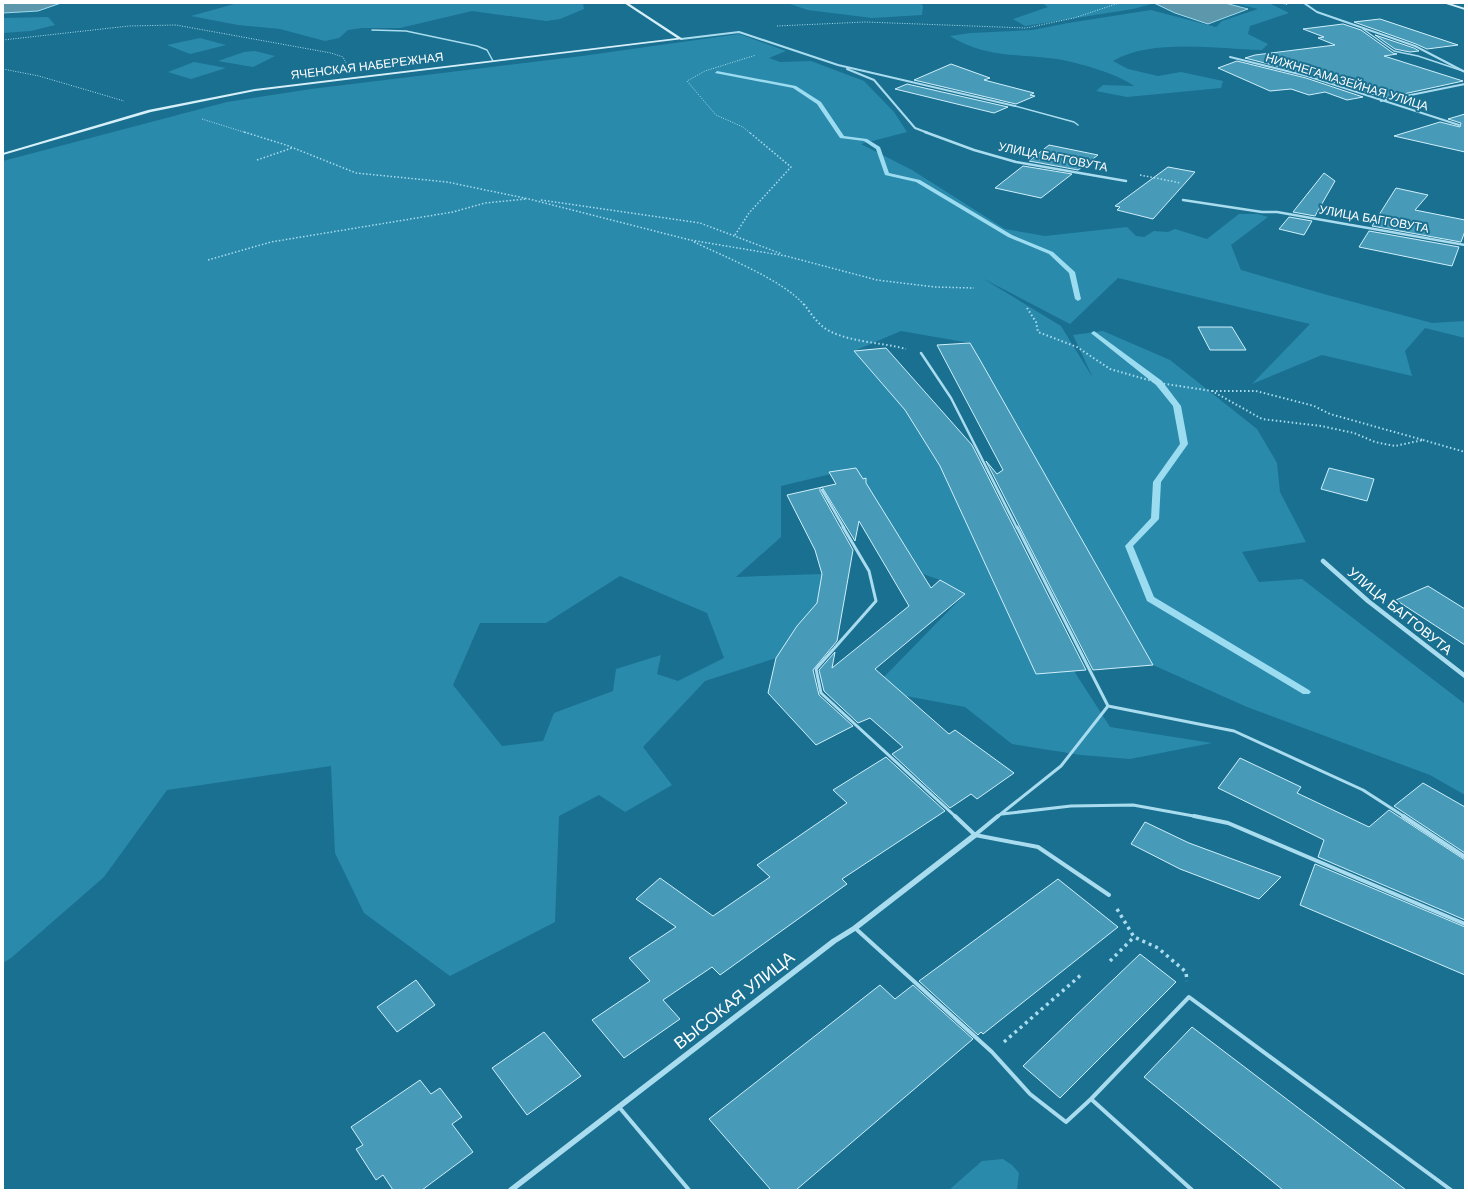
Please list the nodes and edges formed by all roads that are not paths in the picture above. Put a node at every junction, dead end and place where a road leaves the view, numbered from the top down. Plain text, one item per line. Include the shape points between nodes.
1 (626, 3) edge
2 (1304, 3) edge
3 (1445, 3) edge
4 (1465, 9) edge
5 (1363, 29) junction
6 (372, 30) dead end
7 (681, 39) junction
8 (1230, 57) dead end
9 (493, 61) junction
10 (838, 65) junction
11 (1465, 72) edge
12 (1465, 84) edge
13 (1380, 101) junction
14 (1015, 106) joint
15 (1078, 125) dead end
16 (1459, 125) dead end
17 (3, 154) edge
18 (1126, 181) dead end
19 (1183, 200) dead end
20 (1465, 245) edge
21 (921, 353) road end
22 (822, 490) dead end
23 (1323, 562) dead end
24 (1465, 676) edge
25 (1108, 706) junction
26 (1002, 814) junction
27 (975, 835) junction
28 (1465, 857) edge
29 (1109, 894) road end
30 (1465, 924) edge
31 (855, 928) junction
32 (1091, 1099) junction
33 (619, 1107) junction
34 (511, 1190) edge
35 (689, 1190) edge
36 (1192, 1190) edge
37 (1451, 1190) edge

1 - 7 street
2 - 5 street via 1317,12
3 - 4 street
5 - 11 street via 1416,46
5 - 11 lane via 1394,51 1418,56
6 - 9 lane via 406,31 477,46 487,50
7 - 9 street, ЯЧЕНСКАЯ НАБЕРЕЖНАЯ
7 - 10 street, ЯЧЕНСКАЯ НАБЕРЕЖНАЯ via 739,32
8 - 13 street, НИЖНЕГАМАЗЕЙНАЯ УЛИЦА via 1307,76
9 - 17 street, ЯЧЕНСКАЯ НАБЕРЕЖНАЯ via 255,90 150,111
10 - 14 street
10 - 18 street, УЛИЦА БАГГОВУТА via 874,80 915,128 974,150 1016,162
12 - 13 street
13 - 16 street, НИЖНЕГАМАЗЕЙНАЯ УЛИЦА
14 - 15 lane
19 - 20 street, УЛИЦА БАГГОВУТА via 1277,212
21 - 25 lane via 951,398
22 - 27 lane via 869,571 876,601 816,669 821,693
23 - 24 street, УЛИЦА БАГГОВУТА via 1368,601
25 - 26 lane via 1061,766
25 - 28 lane via 1234,731 1363,790
26 - 27 lane
26 - 30 lane via 1071,806 1133,805 1228,822
27 - 29 lane via 1038,847
27 - 31 street, ВЫСОКАЯ УЛИЦА
31 - 32 lane via 992,1052 1030,1094 1066,1122
31 - 33 street, ВЫСОКАЯ УЛИЦА via 834,941
32 - 36 lane
32 - 37 lane via 1189,997
33 - 34 street, ВЫСОКАЯ УЛИЦА
33 - 35 lane

